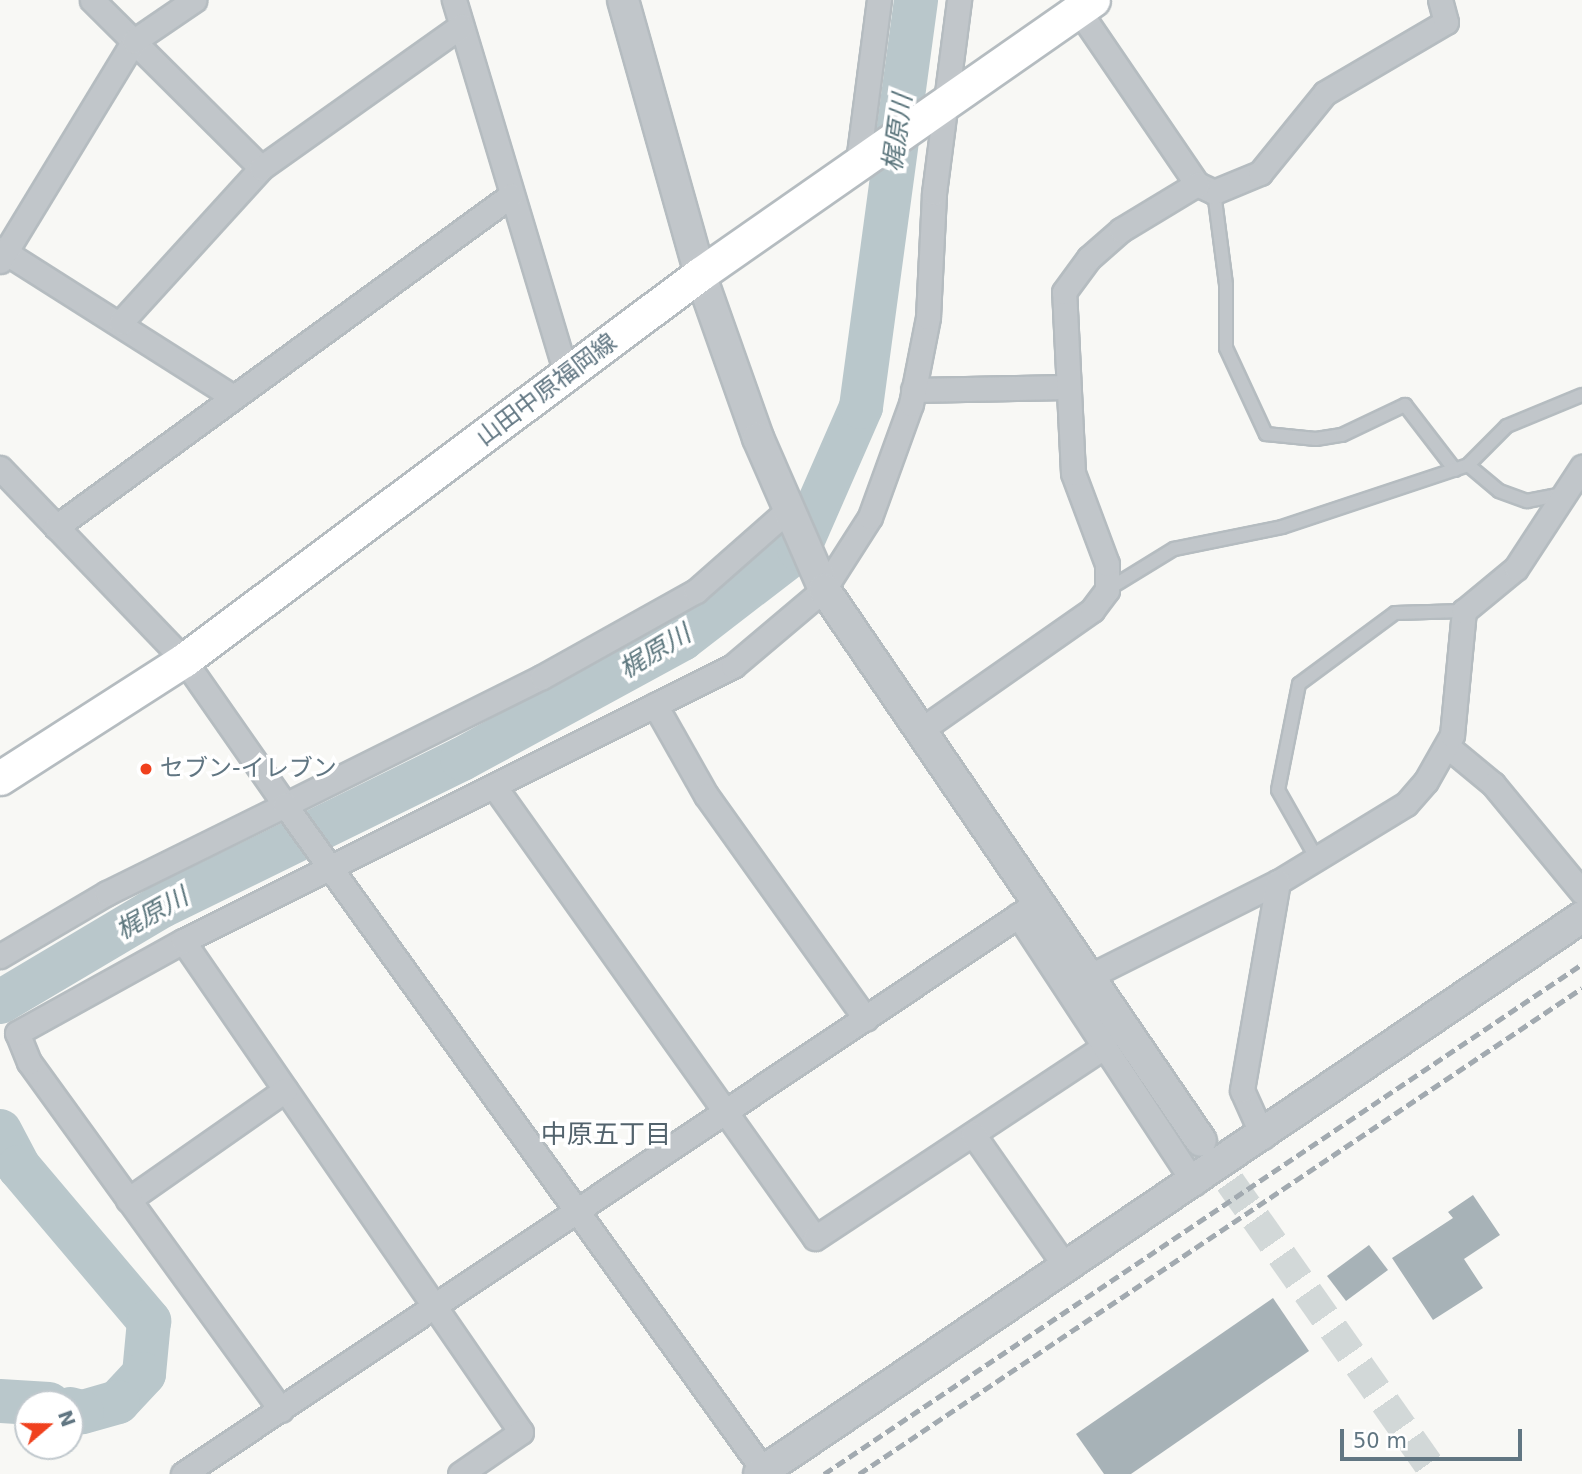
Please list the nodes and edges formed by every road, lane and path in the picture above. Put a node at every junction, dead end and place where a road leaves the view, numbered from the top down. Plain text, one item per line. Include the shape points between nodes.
1 (92, 0) edge
2 (194, 0) edge
3 (454, 0) edge
4 (624, 0) edge
5 (879, 0) edge
6 (959, 0) edge
7 (1440, 0) edge
8 (1086, 5) edge
9 (461, 26) junction
10 (134, 41) junction
11 (934, 113) junction
12 (862, 165) junction
13 (261, 168) junction
14 (1205, 188) junction
15 (510, 196) junction
16 (2, 254) edge
17 (700, 274) junction
18 (121, 322) junction
19 (567, 376) junction
20 (1068, 387) junction
21 (914, 390) junction
22 (230, 395) junction
23 (1582, 395) edge
24 (1468, 465) junction
25 (1582, 467) edge
26 (0, 468) edge
27 (1455, 470) junction
28 (1564, 494) junction
29 (790, 515) junction
30 (56, 527) junction
31 (821, 584) junction
32 (1107, 590) junction
33 (1464, 611) junction
34 (184, 660) junction
35 (655, 705) junction
36 (918, 732) junction
37 (1447, 746) junction
38 (0, 778) edge
39 (494, 786) junction
40 (285, 805) junction
41 (1317, 859) junction
42 (329, 866) junction
43 (1278, 882) junction
44 (1582, 892) edge
45 (1027, 909) junction
46 (1582, 917) edge
47 (183, 941) junction
48 (0, 956) edge
49 (1088, 977) junction
50 (866, 1020) junction
51 (1104, 1046) junction
52 (285, 1090) junction
53 (726, 1114) junction
54 (973, 1134) junction
55 (1263, 1137) junction
56 (1201, 1141) tunnel mouth
57 (1194, 1183) junction
58 (128, 1200) junction
59 (574, 1214) junction
60 (1065, 1266) junction
61 (436, 1308) junction
62 (281, 1410) junction
63 (762, 1472) edge
64 (183, 1474) edge
65 (460, 1474) edge

1 - 10 street
2 - 10 street
3 - 9 street
4 - 17 street
5 - 12 street
6 - 11 street
7 - 14 street via 1447,22 1325,93 1261,173
8 - 11 main road, 山田中原福岡線
8 - 14 street
9 - 13 street
9 - 15 street
10 - 13 street
10 - 16 street
11 - 12 main road, 山田中原福岡線
11 - 21 street via 928,317
12 - 17 main road, 山田中原福岡線
13 - 18 street
14 - 20 street via 1121,230 1088,258 1064,292
14 - 27 lane via 1226,285 1226,348 1266,434 1316,439 1342,435 1405,405
15 - 19 street
15 - 22 street
16 - 18 street
17 - 19 main road, 山田中原福岡線
17 - 29 street
18 - 22 street
19 - 34 main road, 山田中原福岡線
20 - 21 street
20 - 32 street via 1073,473 1107,564
21 - 31 street via 870,517
22 - 30 street
23 - 24 lane via 1507,426
24 - 27 lane
24 - 28 lane via 1500,491 1528,501
25 - 28 street
26 - 30 street
27 - 32 lane via 1282,527 1174,549
28 - 33 street via 1516,568
29 - 31 street
29 - 40 street via 696,591 542,677
30 - 34 street
31 - 35 street via 733,666
31 - 36 street
32 - 36 street via 1092,610
33 - 37 street
33 - 41 lane via 1395,612 1299,684 1278,790
34 - 38 main road, 山田中原福岡線
34 - 40 street
35 - 39 street
35 - 50 street via 706,795
36 - 45 street
37 - 41 street via 1406,804
37 - 44 street via 1493,784
39 - 42 street
39 - 53 street
40 - 42 street
40 - 48 street via 107,893
41 - 43 street
42 - 47 street
42 - 59 street
43 - 49 street
43 - 55 street via 1242,1090
45 - 49 street
45 - 50 street
45 - 51 street
46 - 55 street
47 - 52 street
47 - 58 street via 18,1033 29,1062
49 - 56 street
50 - 53 street
51 - 54 street
51 - 57 street
52 - 58 street
52 - 61 street
53 - 54 street via 815,1238
53 - 59 street
54 - 60 street
55 - 57 street
57 - 60 street
58 - 62 street
59 - 61 street
59 - 63 street
60 - 63 street
61 - 62 street
61 - 65 street via 521,1432
62 - 64 street

